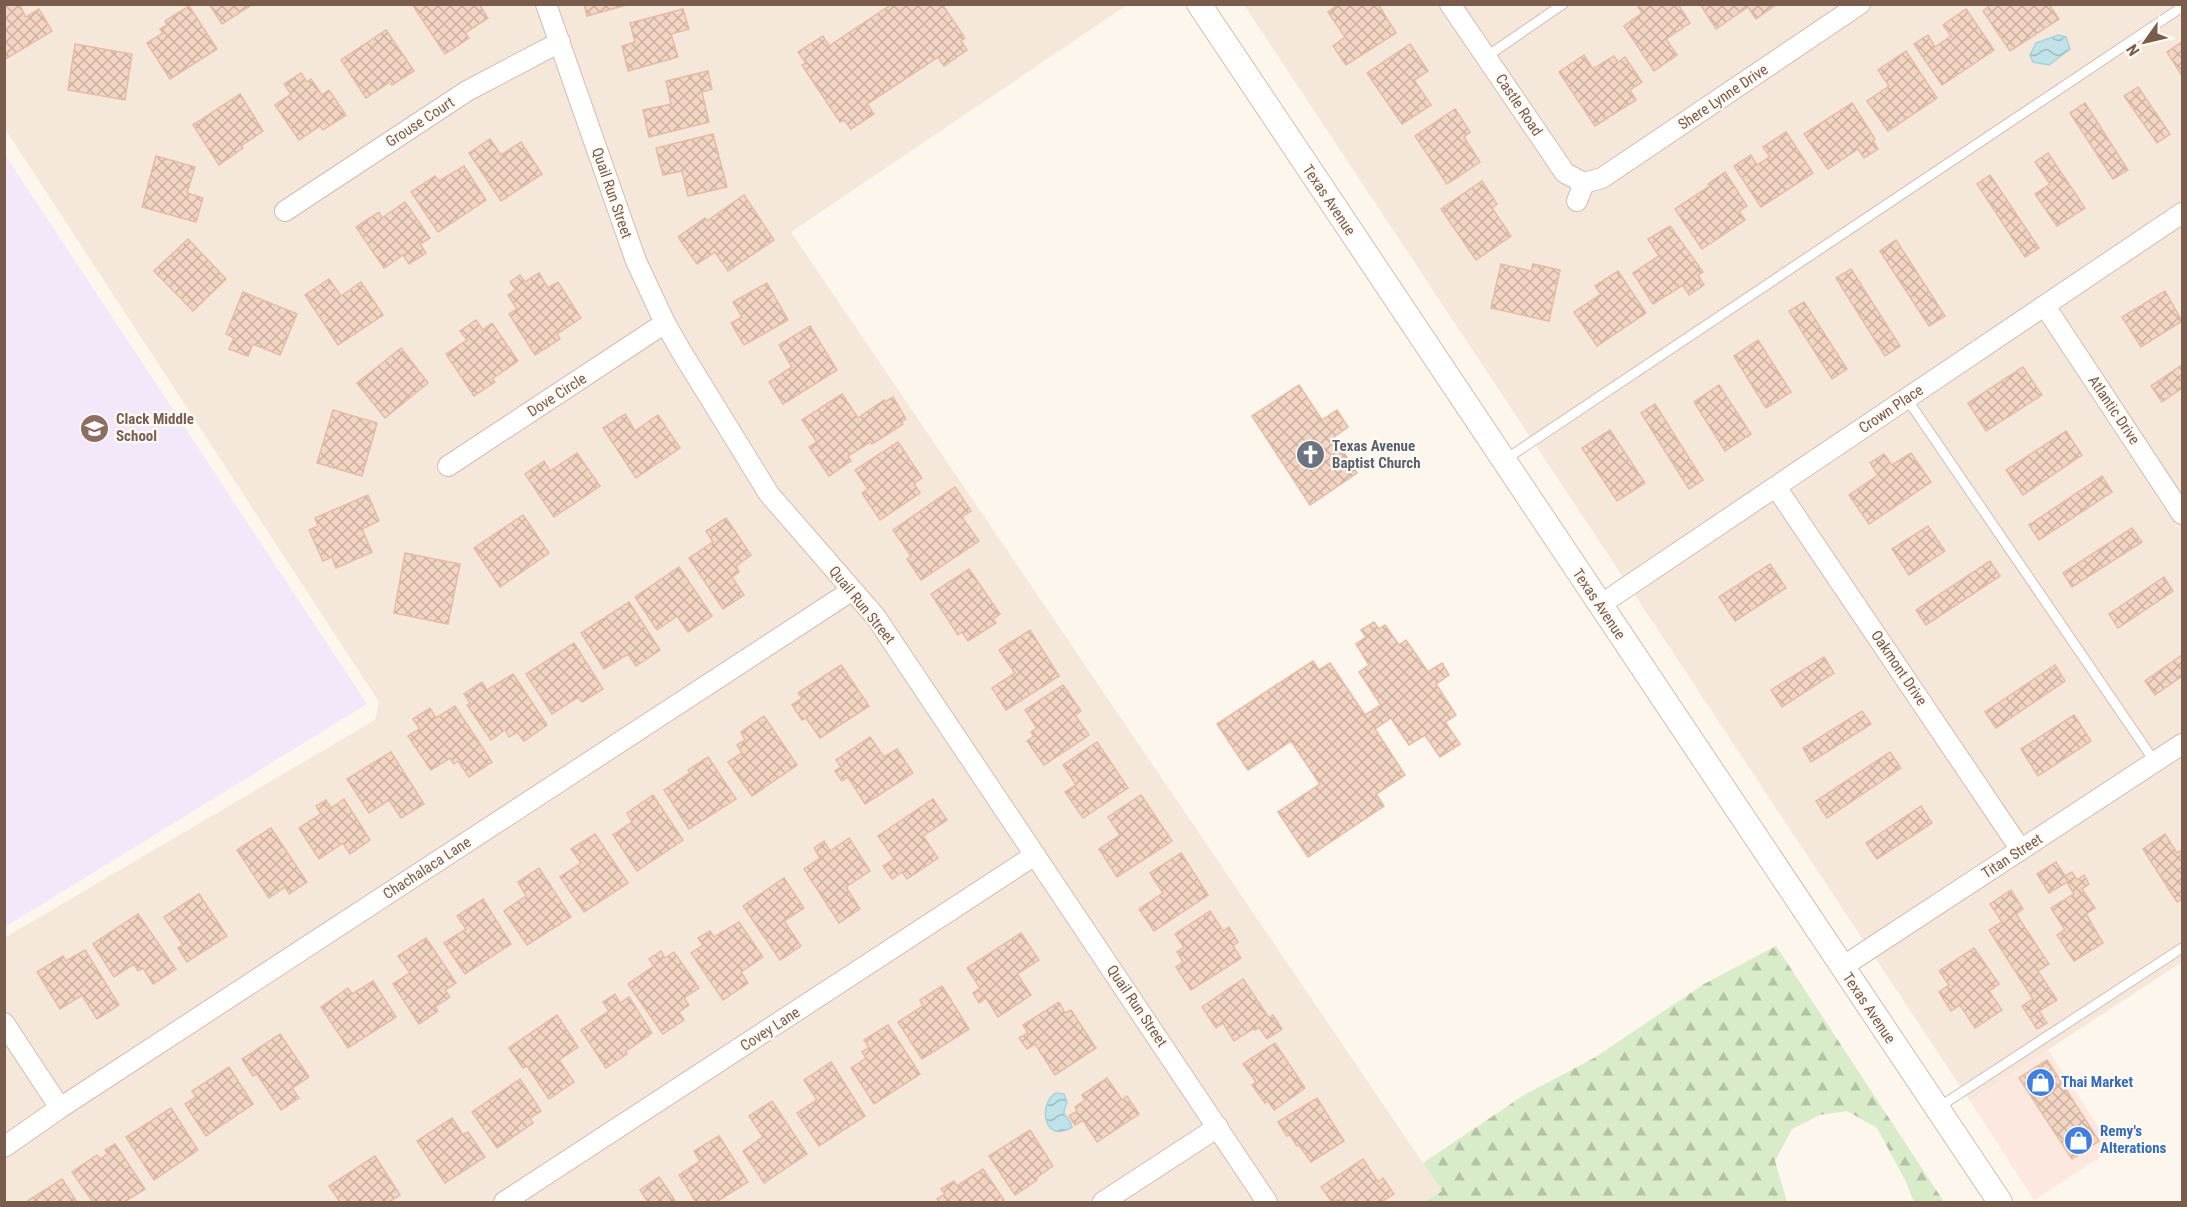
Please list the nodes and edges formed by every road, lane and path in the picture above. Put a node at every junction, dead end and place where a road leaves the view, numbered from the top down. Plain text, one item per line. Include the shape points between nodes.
1 (546, 4) edge
2 (1198, 4) edge
3 (1450, 4) edge
4 (1563, 4) edge
5 (1860, 4) edge
6 (2182, 7) edge
7 (560, 42) junction
8 (1486, 57) junction
9 (1580, 192) joint
10 (285, 211) dead end
11 (2182, 213) edge
12 (2045, 306) junction
13 (665, 323) junction
14 (1907, 399) junction
15 (1504, 461) junction
16 (448, 466) dead end
17 (1776, 487) junction
18 (2182, 514) edge
19 (851, 591) junction
20 (1600, 605) junction
21 (2182, 744) edge
22 (2155, 762) junction
23 (2021, 850) junction
24 (1035, 855) junction
25 (2182, 948) edge
26 (1842, 967) junction
27 (4, 1023) edge
28 (60, 1108) junction
29 (1937, 1108) junction
30 (1218, 1127) junction
31 (4, 1147) edge
32 (504, 1203) edge
33 (1103, 1203) edge
34 (1267, 1203) edge
35 (2000, 1203) edge

1 - 7 street, Quail Run Street
2 - 15 street, Texas Avenue
3 - 8 street, Castle Road
4 - 8 lane
5 - 9 street, Shere Lynne Drive
6 - 15 lane
7 - 10 street, Grouse Court via 467,91
7 - 13 street, Quail Run Street via 636,261
8 - 9 street, Castle Road
11 - 12 street, Crown Place
12 - 14 street, Crown Place
12 - 18 street, Atlantic Drive
13 - 16 street, Dove Circle
13 - 19 street, Quail Run Street via 769,494
14 - 17 street, Crown Place
14 - 22 lane
15 - 20 street, Texas Avenue
17 - 20 street, Crown Place
17 - 23 street, Oakmont Drive
19 - 24 street, Quail Run Street via 875,615
19 - 28 street, Chachalaca Lane
20 - 26 street, Texas Avenue
21 - 22 street, Titan Street
22 - 23 street, Titan Street
23 - 26 street, Titan Street
24 - 30 street, Quail Run Street
24 - 32 street, Covey Lane
25 - 29 lane
26 - 29 street, Texas Avenue
27 - 28 street
28 - 31 street, Chachalaca Lane
29 - 35 street, Texas Avenue
30 - 33 street
30 - 34 street, Quail Run Street

